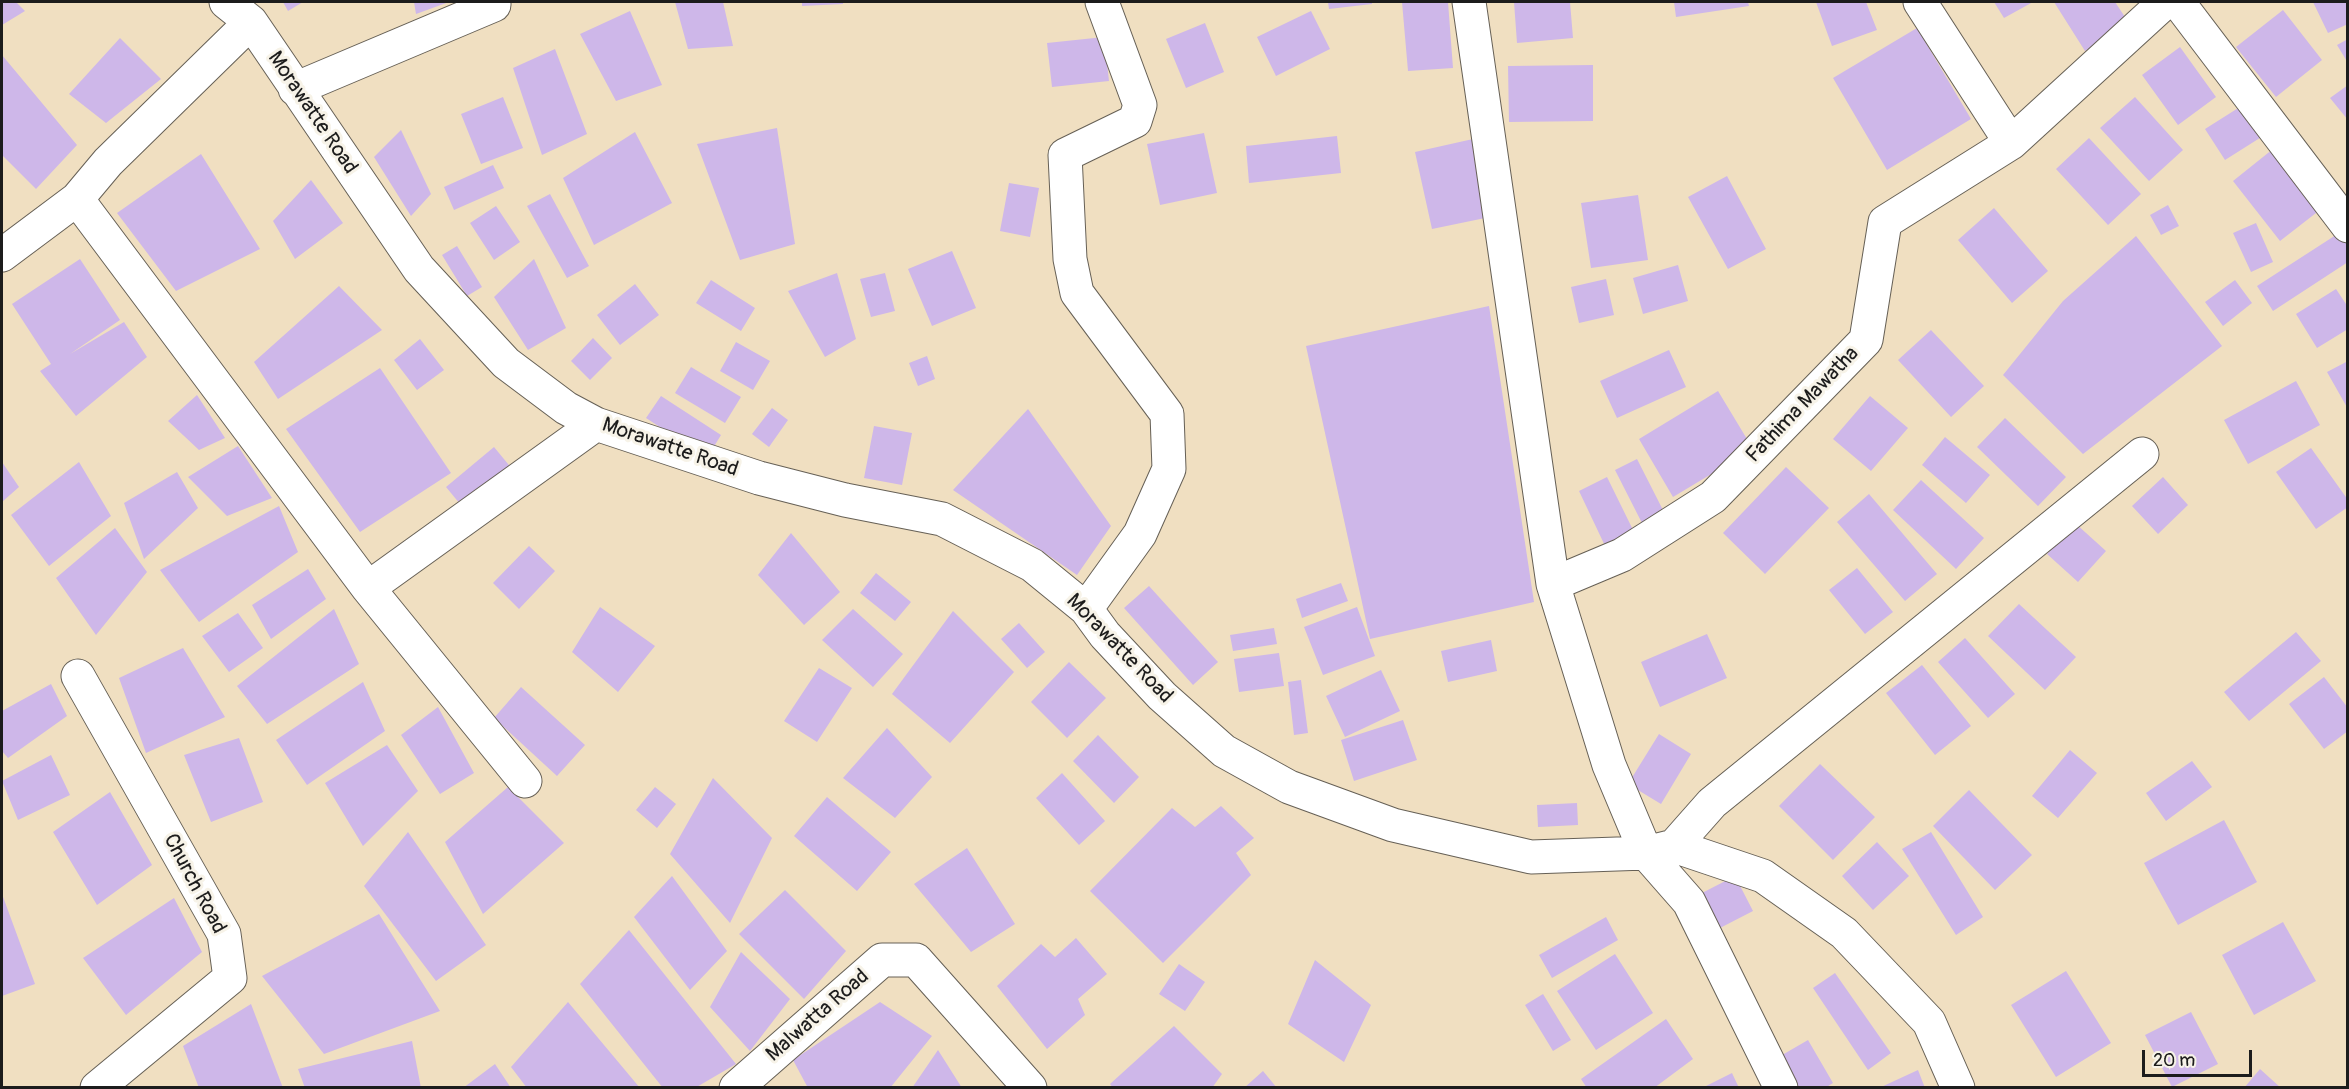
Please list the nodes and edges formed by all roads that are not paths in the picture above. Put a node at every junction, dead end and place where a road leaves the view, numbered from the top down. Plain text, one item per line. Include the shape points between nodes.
1 (226, 2) edge
2 (494, 2) edge
3 (1102, 2) edge
4 (1469, 2) edge
5 (1920, 2) edge
6 (2165, 2) edge
7 (2178, 2) edge
8 (251, 22) junction
9 (295, 89) junction
10 (2011, 143) junction
11 (77, 199) junction
12 (2348, 226) edge
13 (2, 255) edge
14 (596, 424) junction
15 (2142, 454) dead end
16 (1553, 584) junction
17 (368, 588) junction
18 (1086, 609) junction
19 (78, 675) dead end
20 (525, 781) dead end
21 (1660, 850) junction
22 (97, 1088) edge
23 (736, 1088) edge
24 (1030, 1088) edge
25 (1781, 1088) edge
26 (1958, 1088) edge

1 - 8 street, Morawatte Road
2 - 9 street
3 - 18 street via 1140,105 1135,121 1065,155 1070,259 1077,293 1167,414 1169,469 1140,534
4 - 16 street
5 - 10 street
6 - 10 street, Fathima Mawatha
7 - 12 street
8 - 9 street, Morawatte Road
8 - 11 street via 108,162
9 - 14 street, Morawatte Road via 419,269 506,363 566,408
10 - 16 street, Fathima Mawatha via 1885,222 1866,340 1713,497 1622,555
11 - 13 street
11 - 17 street
14 - 17 street
14 - 18 street, Morawatte Road via 759,478 942,519 1032,565
15 - 21 street via 1712,803
16 - 21 street via 1609,765
17 - 20 street
18 - 21 street, Morawatte Road via 1162,696 1224,751 1289,787 1393,825 1531,857
19 - 22 street, Church Road via 224,934 230,978
21 - 25 street
21 - 26 street, Morawatte Road via 1763,876 1844,933 1929,1022
23 - 24 street, Malwatta Road via 882,960 916,960

